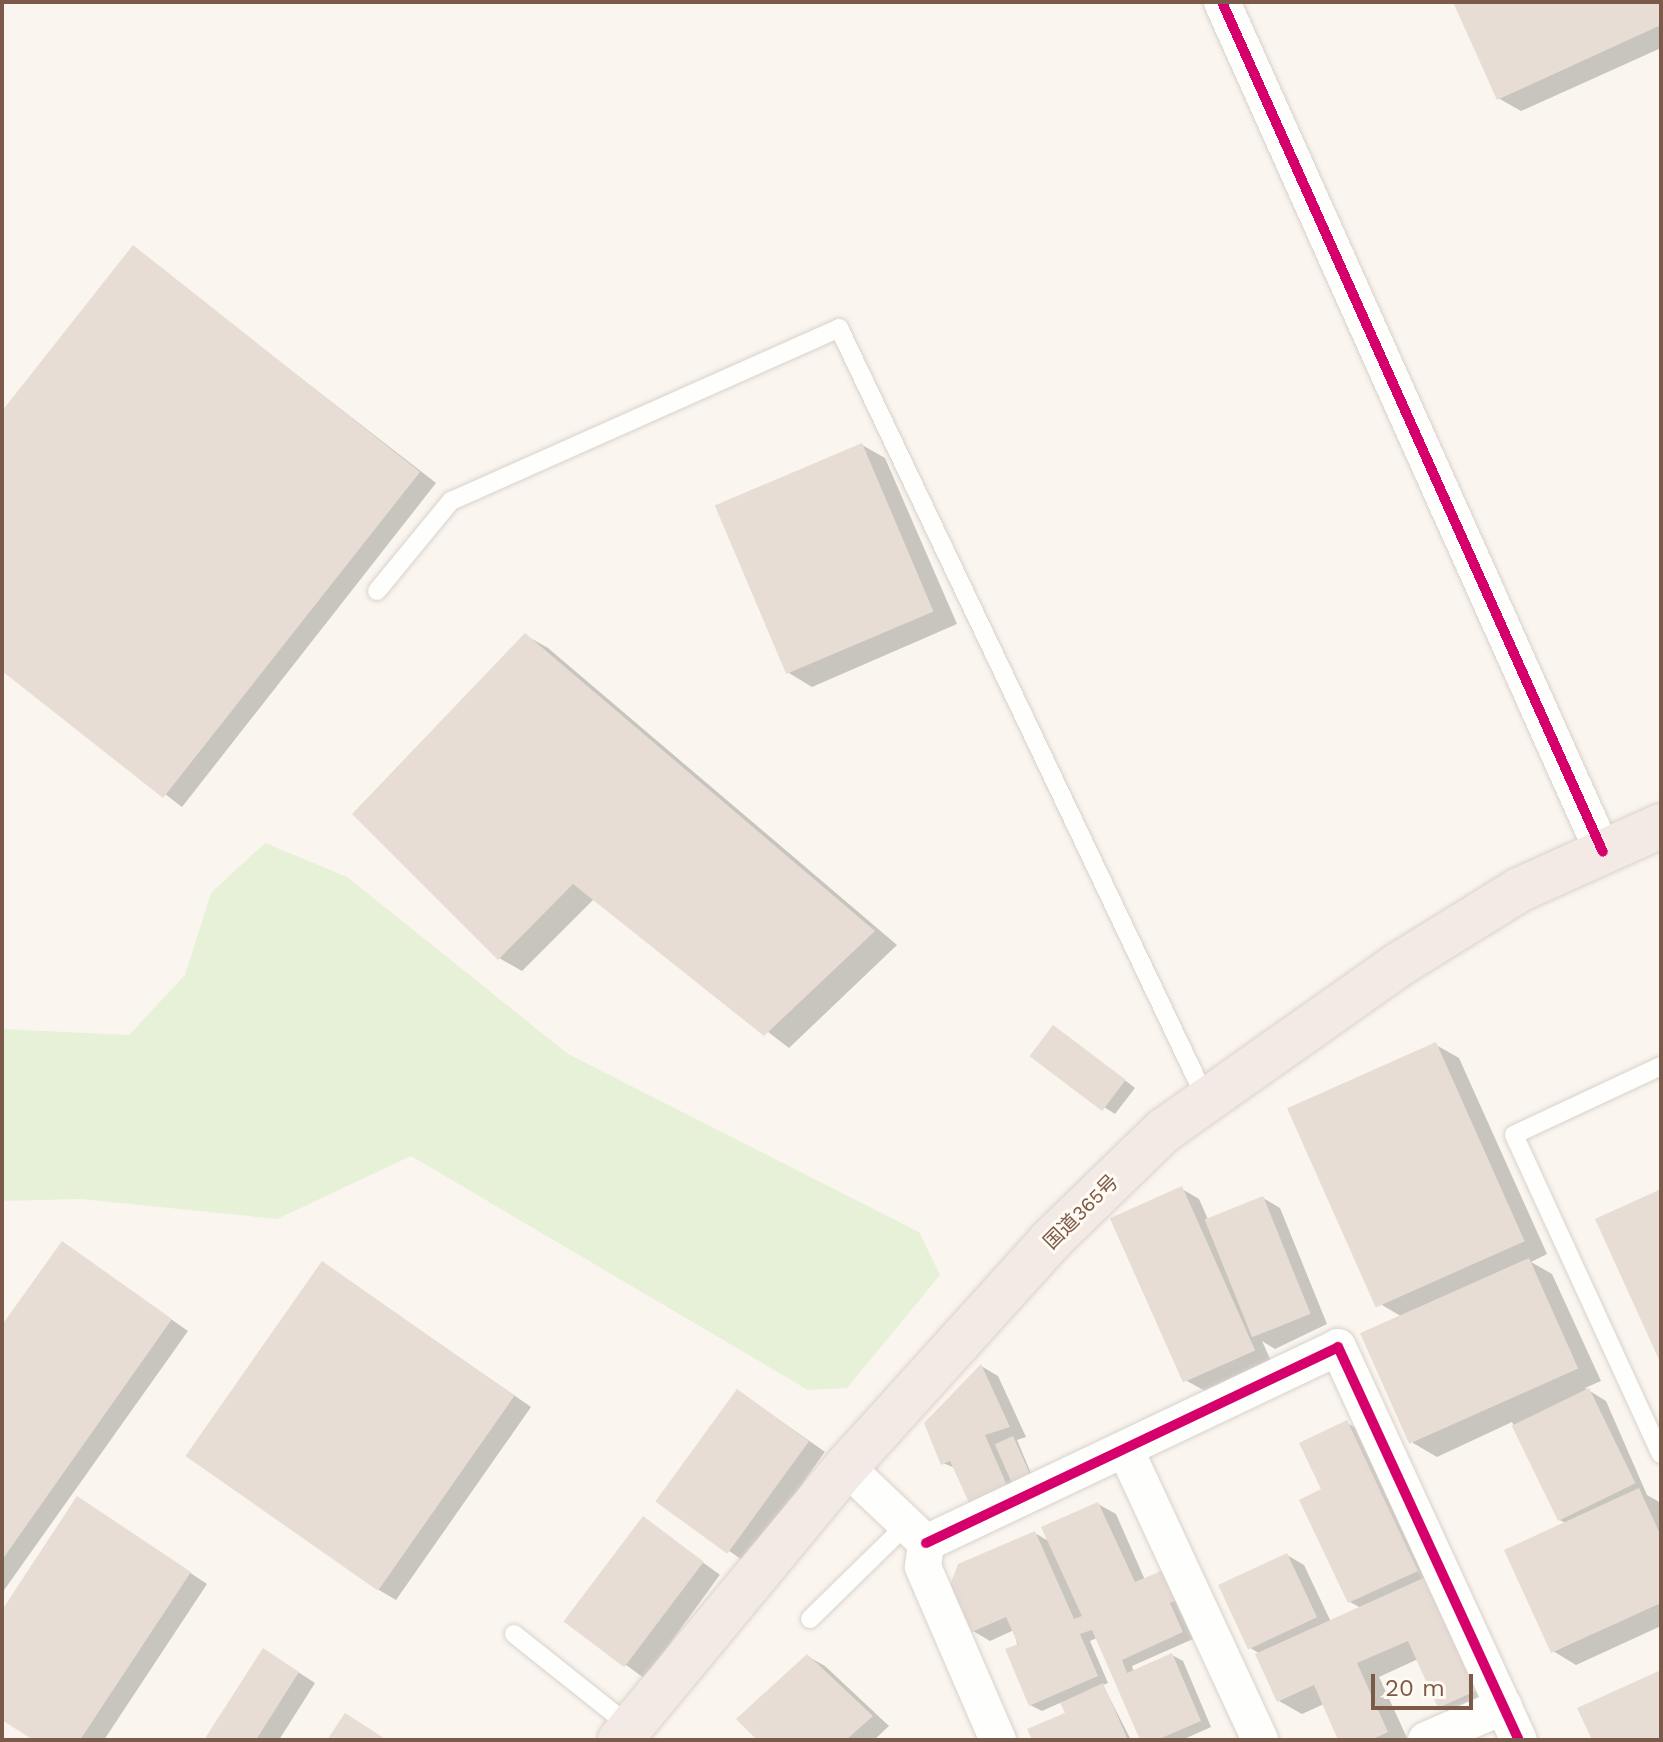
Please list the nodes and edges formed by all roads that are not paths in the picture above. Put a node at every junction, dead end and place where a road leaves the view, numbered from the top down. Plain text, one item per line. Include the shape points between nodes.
1 (1222, 2) edge
2 (377, 591) dead end
3 (1661, 826) edge
4 (1603, 852) junction
5 (1661, 1066) edge
6 (1207, 1101) junction
7 (1126, 1451) junction
8 (1661, 1454) edge
9 (846, 1467) junction
10 (916, 1534) junction
11 (810, 1619) dead end
12 (514, 1634) dead end
13 (1504, 1706) junction
14 (626, 1733) edge
15 (998, 1740) edge
16 (1260, 1740) edge
17 (1426, 1740) edge
18 (1519, 1740) edge

1 - 4 street
2 - 6 lane via 451,501 839,328
3 - 4 highway, 国道365号
4 - 6 highway, 国道365号 via 1505,898 1398,965
5 - 8 lane via 1514,1135
6 - 9 highway, 国道365号 via 1163,1131 1051,1240
7 - 10 street
7 - 13 street via 1338,1347
7 - 16 street
9 - 10 street
9 - 14 highway, 国道365号
10 - 11 lane
10 - 15 street via 923,1567
12 - 14 lane
13 - 17 street
13 - 18 street

